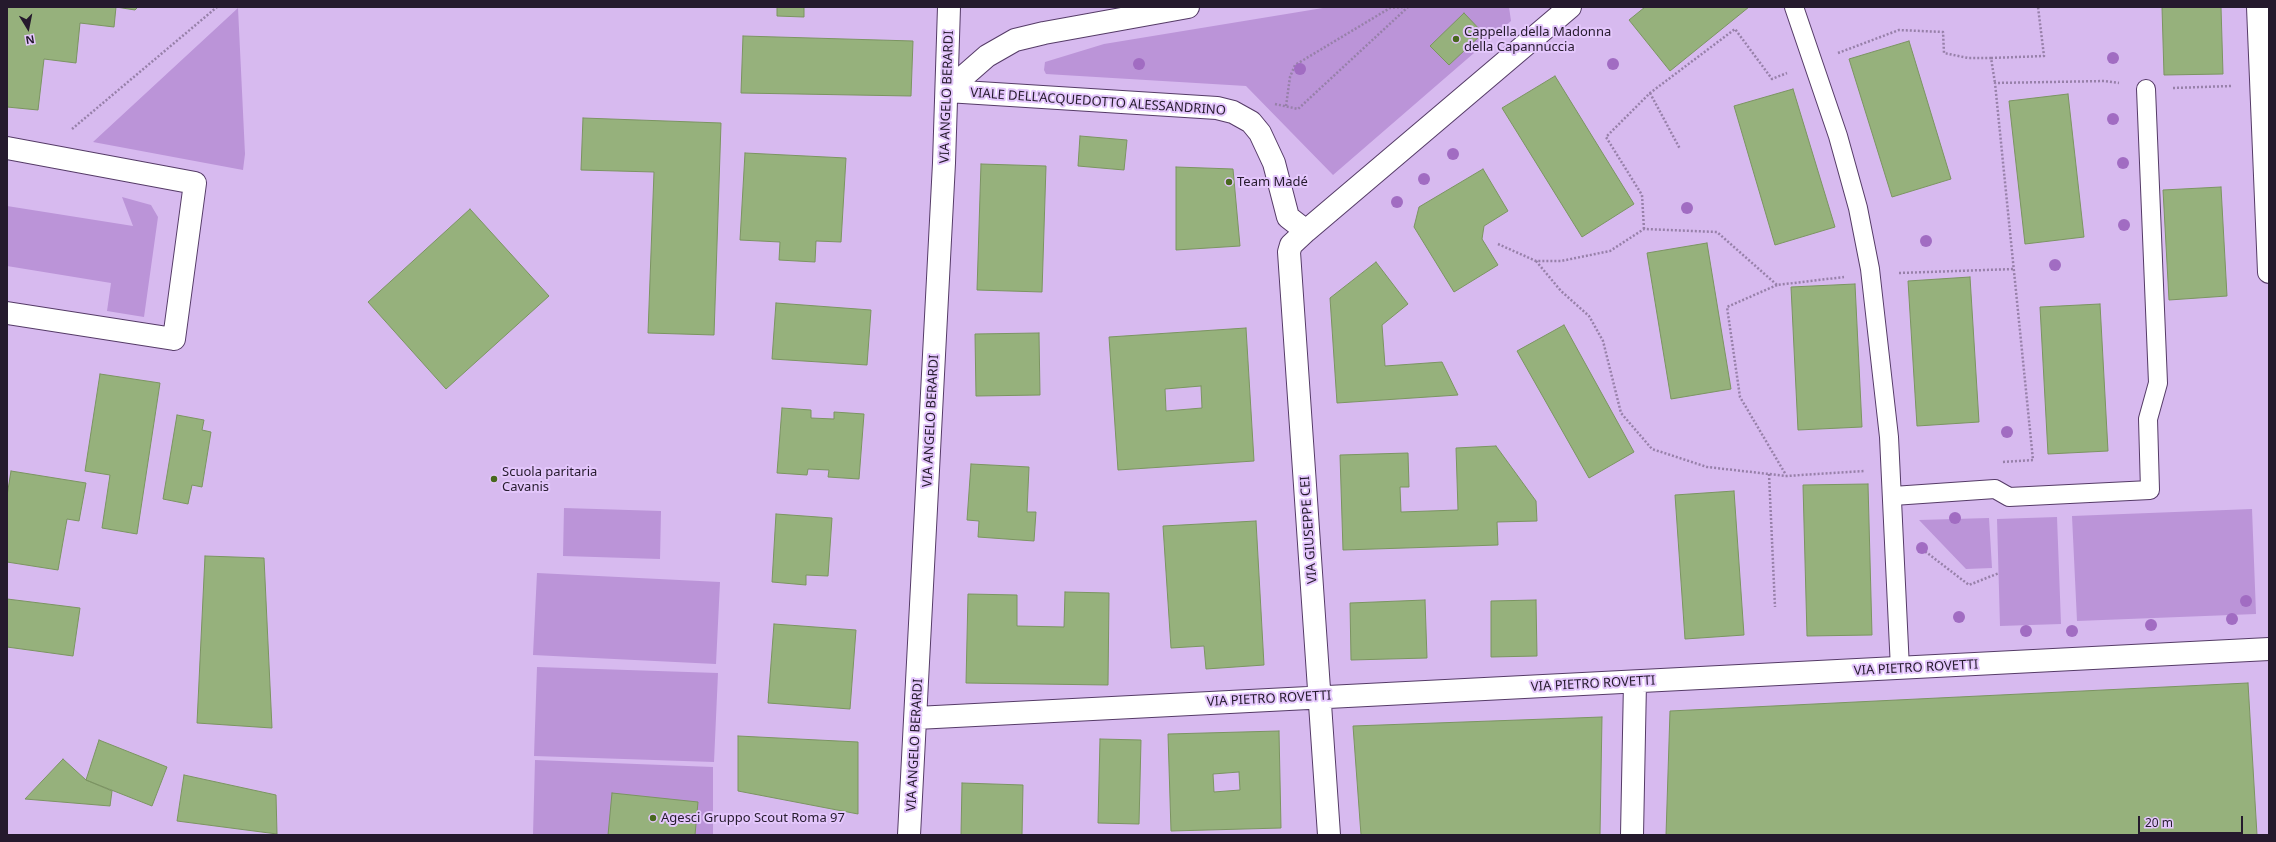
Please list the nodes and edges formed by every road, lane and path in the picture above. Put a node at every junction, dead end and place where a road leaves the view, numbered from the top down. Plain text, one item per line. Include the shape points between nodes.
1 (217, 7) edge
2 (950, 7) edge
3 (1188, 7) edge
4 (1403, 7) edge
5 (1408, 7) edge
6 (1570, 7) edge
7 (1794, 7) edge
8 (2038, 7) edge
9 (2258, 7) edge
10 (1991, 58) junction
11 (1813, 63) junction
12 (2265, 75) edge
13 (2105, 81) dead end
14 (1995, 83) junction
15 (2231, 86) dead end
16 (2146, 89) joint
17 (947, 91) junction
18 (1650, 93) junction
19 (1272, 103) dead end
20 (1286, 106) junction
21 (7, 148) edge
22 (1680, 149) dead end
23 (42, 154) junction
24 (1644, 229) junction
25 (1306, 231) junction
26 (1498, 244) dead end
27 (1536, 261) junction
28 (2014, 268) junction
29 (2269, 272) edge
30 (1870, 274) junction
31 (1777, 285) junction
32 (7, 313) edge
33 (2001, 462) dead end
34 (1891, 469) junction
35 (1769, 474) junction
36 (1786, 476) junction
37 (1893, 496) junction
38 (1894, 528) junction
39 (1998, 572) dead end
40 (1774, 607) dead end
41 (2269, 649) edge
42 (1900, 669) junction
43 (1635, 682) junction
44 (1321, 697) junction
45 (916, 718) junction
46 (910, 835) edge
47 (1329, 835) edge
48 (1632, 835) edge

1 - 23 path
2 - 17 street, VIA ANGELO BERARDI
3 - 17 street, VIALE DELL'ACQUEDOTTO ALESSANDRINO via 1015,40 986,56
4 - 20 path via 1390,8 1295,64 1290,76
5 - 20 path via 1298,109
6 - 25 street
7 - 11 lane
8 - 10 path via 2044,56
9 - 12 street
10 - 11 path via 1968,58 1944,53 1943,32 1899,30
10 - 14 path
11 - 18 path via 1772,79 1735,29
11 - 30 lane via 1852,183
12 - 29 street
13 - 14 path
14 - 28 path
15 - 16 path
16 - 37 lane via 2158,384 2148,419 2150,490 2009,497 1995,489
17 - 25 street, VIALE DELL'ACQUEDOTTO ALESSANDRINO via 1217,108 1233,112 1251,122 1260,133 1274,163 1288,217
17 - 45 street, VIA ANGELO BERARDI
18 - 22 path
18 - 24 path via 1606,137 1642,196
19 - 20 path
21 - 23 street
23 - 32 street via 194,183 174,339
24 - 27 path via 1610,251 1561,261
24 - 31 path via 1717,232
25 - 44 street, VIA GIUSEPPE CEI via 1291,245 1289,252
26 - 27 path
27 - 35 path via 1561,291 1589,316 1602,341 1621,413 1652,449 1707,467
28 - 30 path
28 - 33 path via 2033,460
30 - 31 path
30 - 34 lane via 1884,385
31 - 36 path via 1727,307 1740,397
34 - 36 path
34 - 37 lane
35 - 36 path
35 - 40 path
37 - 38 lane
38 - 39 path via 1969,585
38 - 42 lane
41 - 42 street, VIA PIETRO ROVETTI
42 - 43 street, VIA PIETRO ROVETTI
43 - 44 street, VIA PIETRO ROVETTI
43 - 48 street
44 - 45 street, VIA PIETRO ROVETTI
44 - 47 street, VIA GIUSEPPE CEI
45 - 46 street, VIA ANGELO BERARDI

